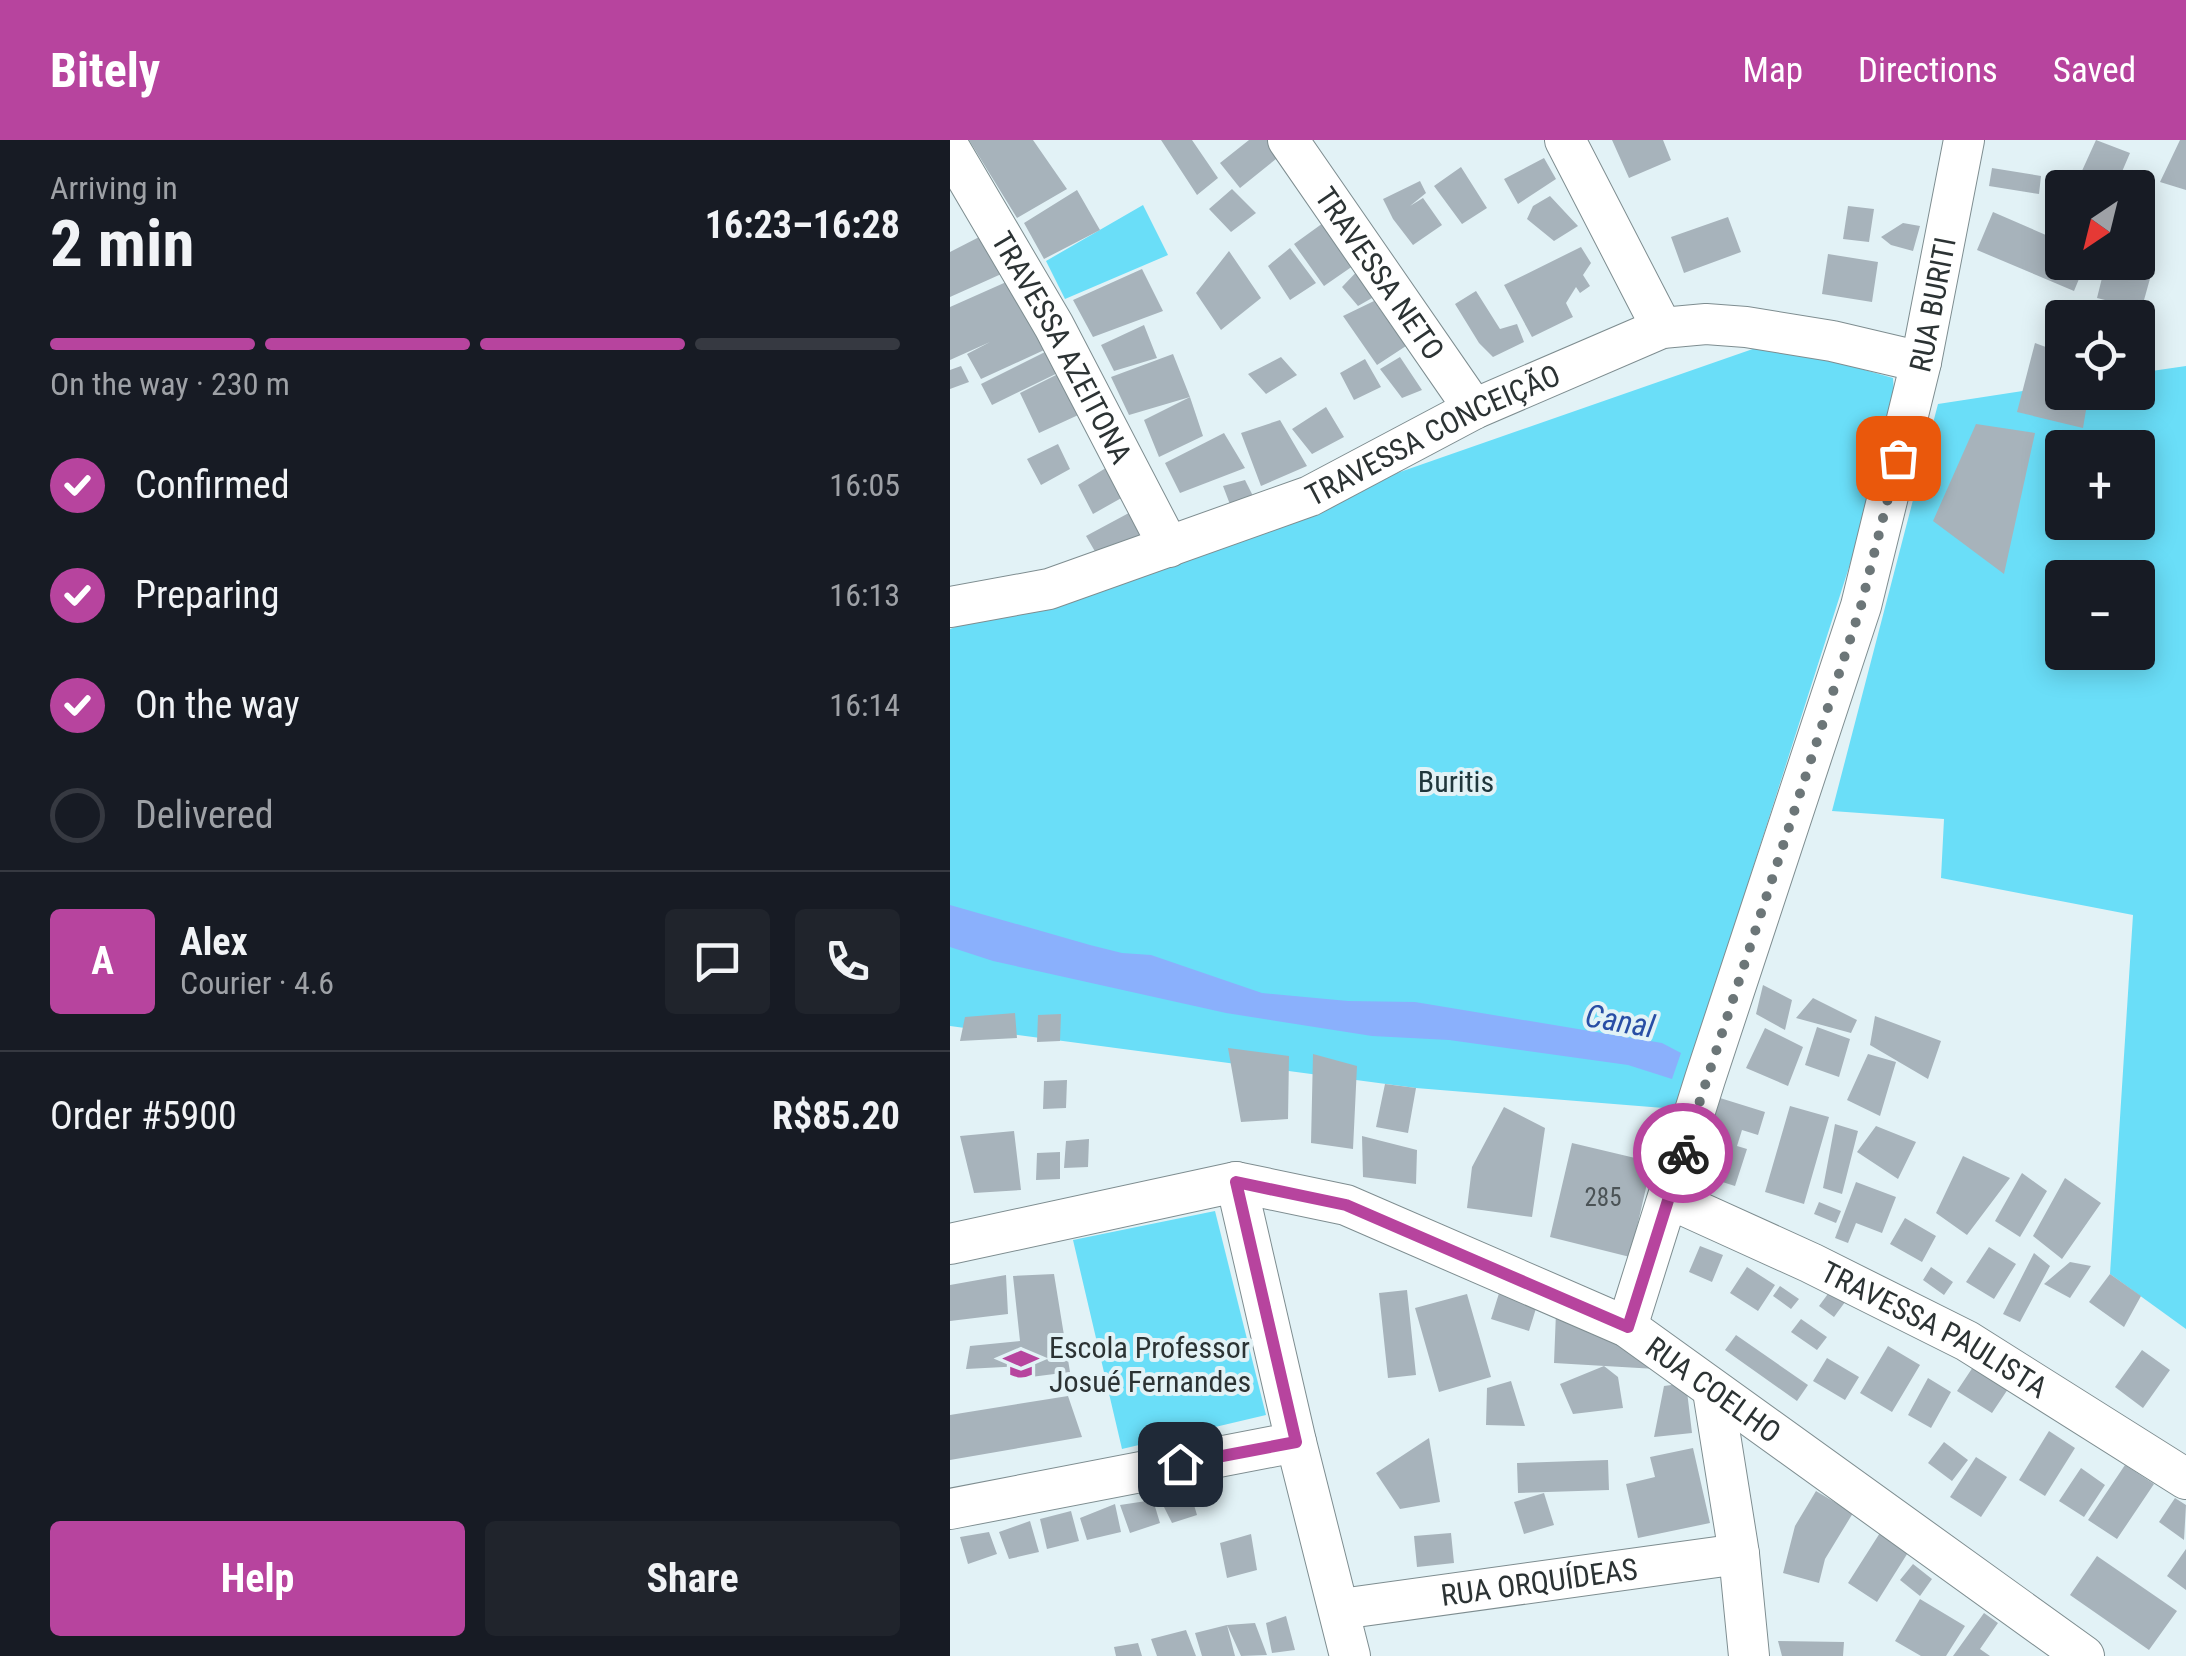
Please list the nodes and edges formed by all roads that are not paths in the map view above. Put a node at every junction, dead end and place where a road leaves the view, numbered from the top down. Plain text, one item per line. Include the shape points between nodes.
1 (1288, 140) edge
2 (1565, 140) edge
3 (1964, 140) edge
4 (950, 149) edge
5 (1662, 328) junction
6 (1921, 362) junction
7 (1474, 409) junction
8 (1169, 546) junction
9 (950, 608) edge
10 (1236, 1182) junction
11 (1670, 1198) junction
12 (950, 1244) edge
13 (1628, 1327) junction
14 (1713, 1391) junction
15 (1296, 1442) junction
16 (2186, 1479) edge
17 (950, 1508) edge
18 (1739, 1554) junction
19 (1341, 1609) junction
20 (1350, 1656) edge
21 (1750, 1656) edge
22 (2084, 1656) edge

1 - 7 street, TRAVESSA NETO
2 - 5 street
3 - 6 street, RUA BURITI
4 - 8 street, TRAVESSA AZEITONA via 1054,326
5 - 6 street, TRAVESSA CONCEIÇÃO via 1746,327
5 - 7 street, TRAVESSA CONCEIÇÃO
6 - 11 street, RUA BURITI via 1861,606
7 - 8 street, TRAVESSA CONCEIÇÃO via 1310,496
8 - 9 street, TRAVESSA CONCEIÇÃO via 1049,589
10 - 12 street, RUA COELHO
10 - 13 street, RUA COELHO via 1346,1205
10 - 15 street
11 - 13 street, RUA BURITI
11 - 16 street, TRAVESSA PAULISTA via 1967,1341
13 - 14 street, RUA COELHO
14 - 18 street
14 - 22 street, RUA COELHO
15 - 17 street
15 - 19 street
18 - 19 street, RUA ORQUÍDEAS
18 - 21 street
19 - 20 street

